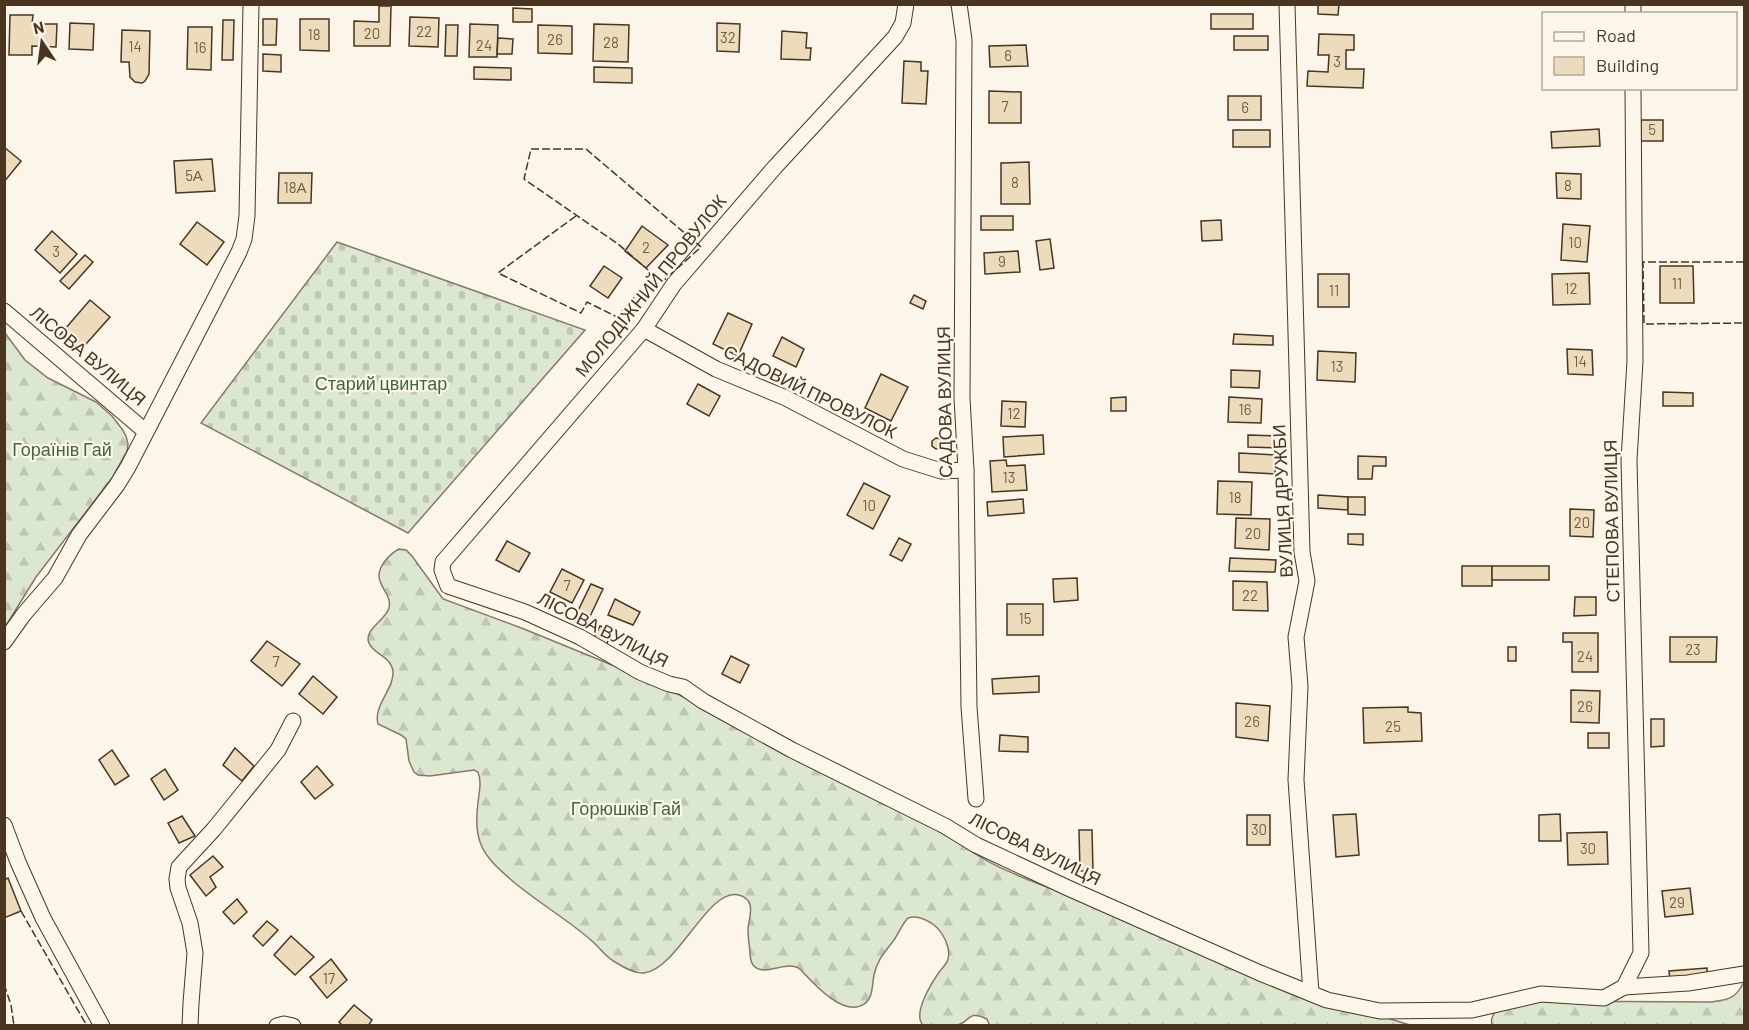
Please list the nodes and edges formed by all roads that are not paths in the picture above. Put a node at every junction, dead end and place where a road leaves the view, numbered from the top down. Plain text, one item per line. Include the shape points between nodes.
1 (251, 4) edge
2 (906, 4) edge
3 (959, 4) edge
4 (1287, 4) edge
5 (1633, 90) edge
6 (4, 311) edge
7 (645, 329) junction
8 (145, 431) junction
9 (966, 471) junction
10 (443, 562) joint
11 (4, 642) edge
12 (293, 721) dead end
13 (975, 799) dead end
14 (4, 825) edge
15 (1744, 974) edge
16 (1624, 987) junction
17 (1311, 993) junction
18 (102, 1026) edge
19 (190, 1026) edge
20 (277, 1026) edge
21 (293, 1026) edge

1 - 8 street via 244,239
2 - 7 street, МОЛОДІЖНИЙ ПРОВУЛОК via 895,37 674,284
3 - 9 street, САДОВА ВУЛИЦЯ via 964,40 962,398
4 - 17 street, ВУЛИЦЯ ДРУЖБИ via 1302,552 1307,581 1296,637 1300,686 1296,780
5 - 16 street, СТЕПОВА ВУЛИЦЯ via 1635,361 1629,460 1641,953
6 - 8 street, ЛІСОВА ВУЛИЦЯ
7 - 9 street, САДОВИЙ ПРОВУЛОК via 716,369 786,398 903,459 941,471
7 - 10 street, МОЛОДІЖНИЙ ПРОВУЛОК
8 - 11 street via 122,476 79,535 55,578
9 - 13 street, САДОВА ВУЛИЦЯ via 969,707
10 - 17 street, ЛІСОВА ВУЛИЦЯ via 448,586 525,612 580,637 640,672 683,687 792,750 976,845
12 - 19 street via 278,750 179,867 178,888 195,953
14 - 18 street via 43,918
15 - 16 street, ЛІСОВА ВУЛИЦЯ
16 - 17 street, ЛІСОВА ВУЛИЦЯ via 1604,998 1541,994 1472,1010 1380,1011
20 - 21 street

